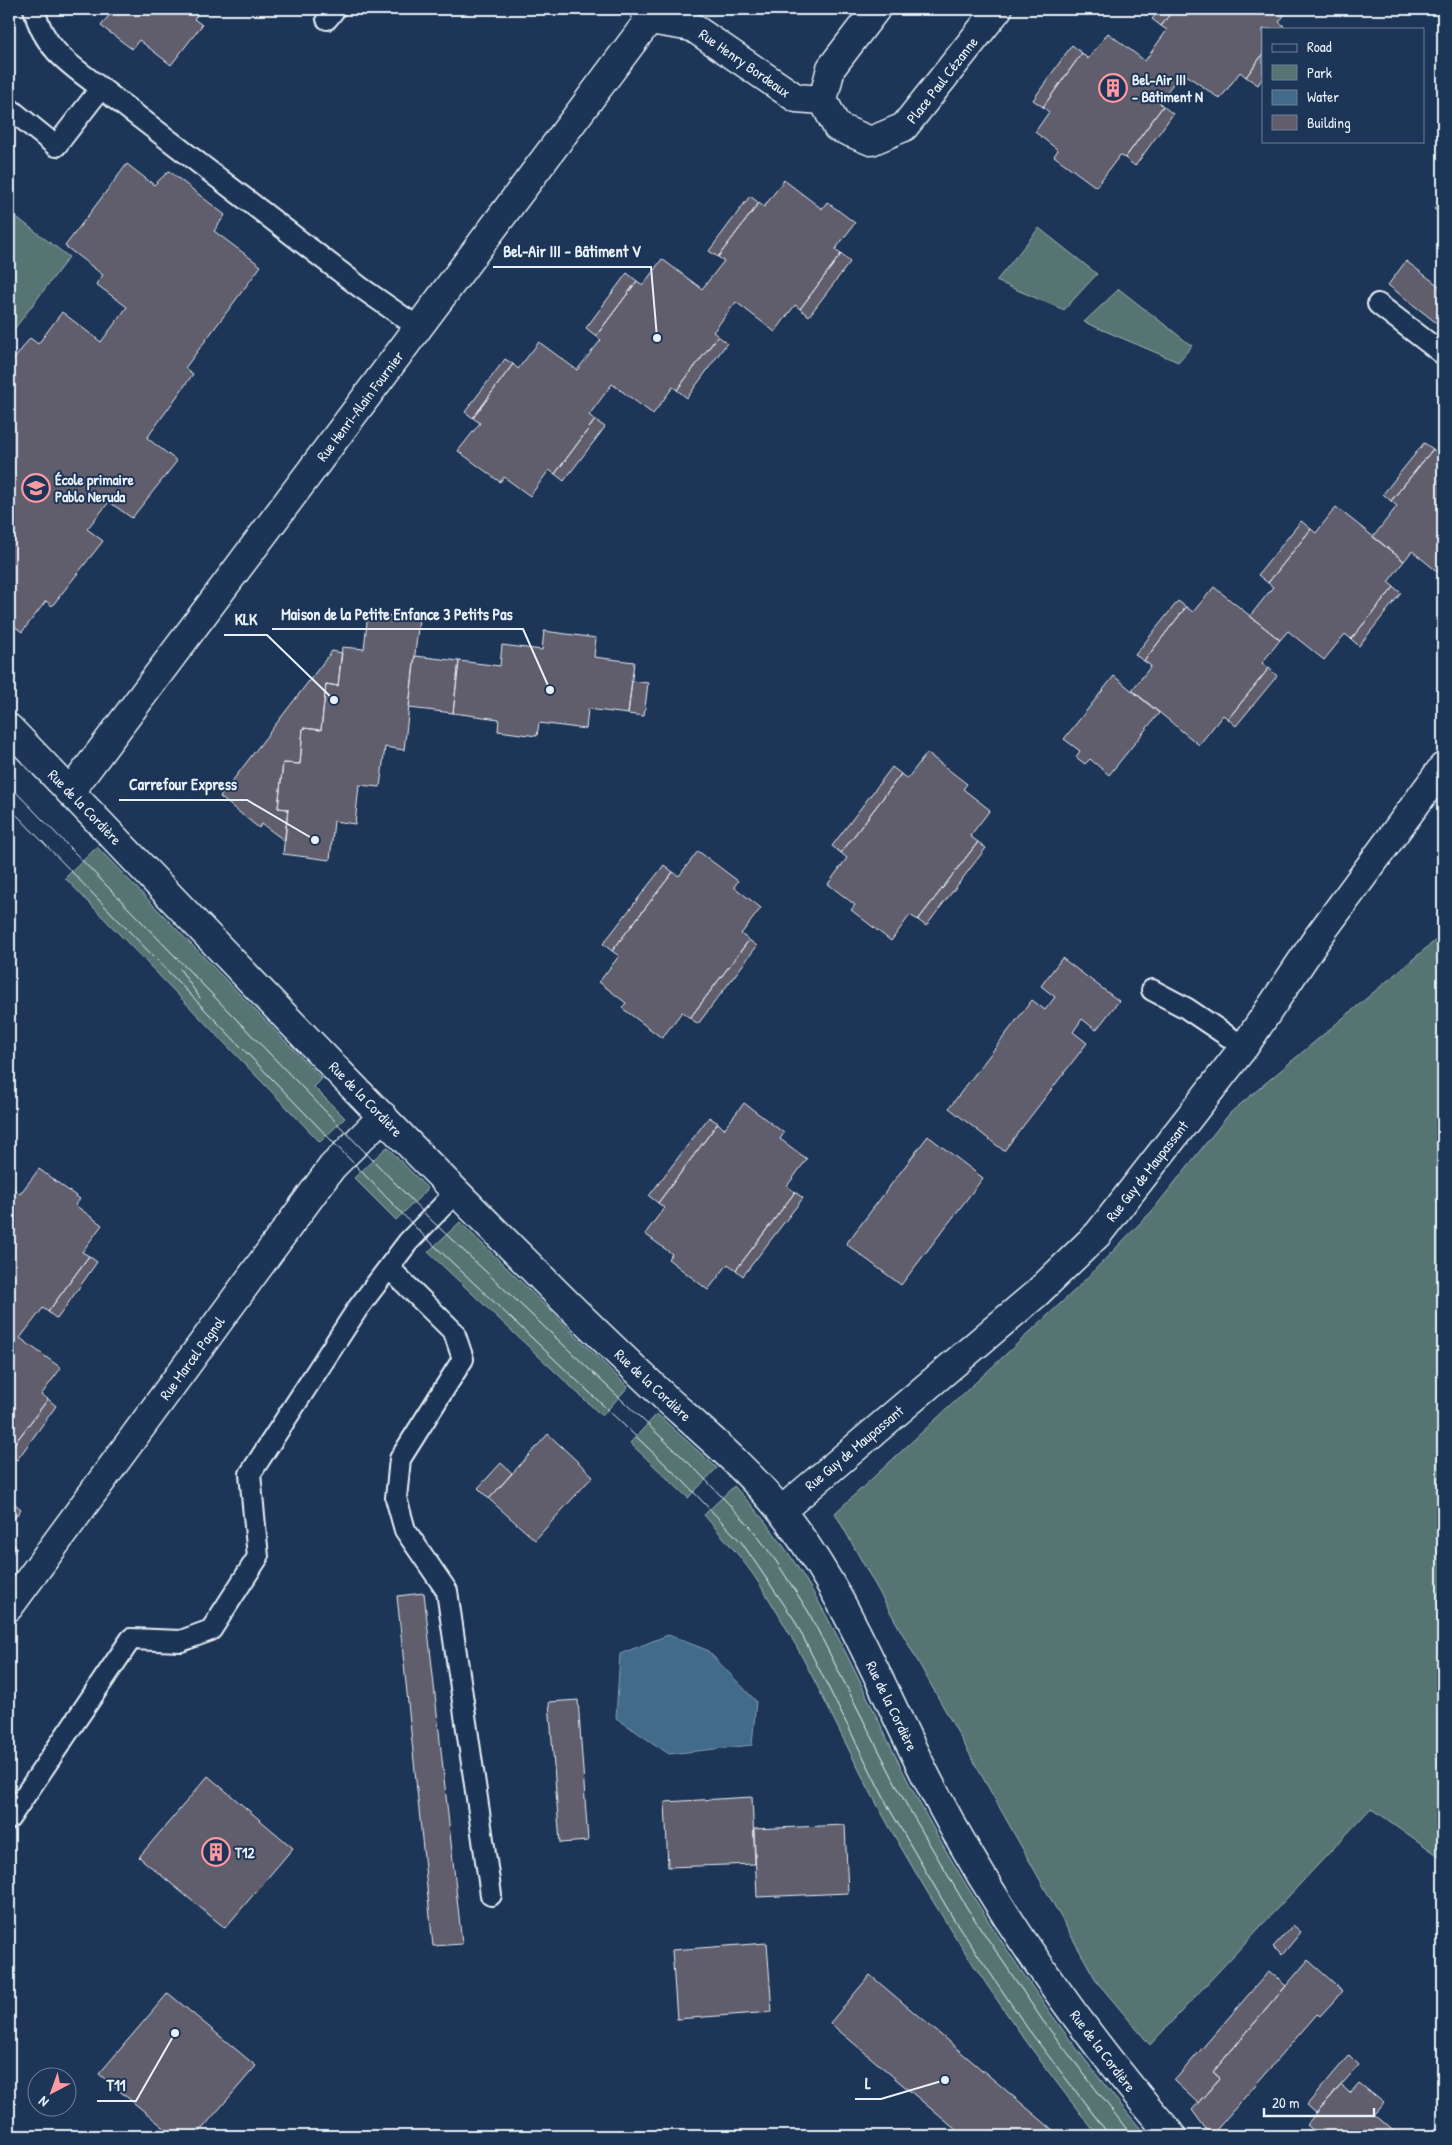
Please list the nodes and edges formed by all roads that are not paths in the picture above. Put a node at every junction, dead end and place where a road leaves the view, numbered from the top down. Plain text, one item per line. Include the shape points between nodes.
1 (34, 9) edge
2 (876, 9) edge
3 (998, 9) edge
4 (646, 14) edge
5 (101, 88) junction
6 (823, 100) junction
7 (9, 108) edge
8 (1378, 304) dead end
9 (419, 328) junction
10 (1443, 354) edge
11 (9, 728) edge
12 (1443, 767) edge
13 (70, 792) junction
14 (1152, 990) dead end
15 (1244, 1047) junction
16 (384, 1116) junction
17 (456, 1192) junction
18 (389, 1268) junction
19 (781, 1511) junction
20 (9, 1607) edge
21 (9, 1819) edge
22 (490, 1894) dead end
23 (1172, 2136) edge

1 - 5 lane via 38,28 61,58
2 - 6 street via 831,68
3 - 6 street, Place Paul Cézanne via 904,128 871,141 837,127
4 - 6 street, Rue Henry Bordeaux via 692,27 796,98
4 - 9 street, Rue Henri-Alain Fournier
5 - 7 lane via 56,146
5 - 9 lane via 360,287
8 - 10 lane
9 - 13 street, Rue Henri-Alain Fournier
11 - 13 street, Rue de la Cordière
12 - 15 street, Rue Guy de Maupassant via 1318,937
13 - 16 street, Rue de la Cordière
14 - 15 lane via 1186,1008
15 - 19 street, Rue Guy de Maupassant via 1098,1234 1036,1294
16 - 17 street, Rue de la Cordière
16 - 20 street, Rue Marcel Pagnol via 332,1167
17 - 18 lane via 408,1242
17 - 19 street, Rue de la Cordière via 607,1342 739,1465
18 - 21 lane via 358,1308 250,1474 258,1557 211,1630 181,1641 131,1639
18 - 22 lane via 454,1332 463,1359 400,1459 396,1498 405,1530 448,1591
19 - 23 street, Rue de la Cordière via 835,1590 932,1788 996,1897 1074,2013

